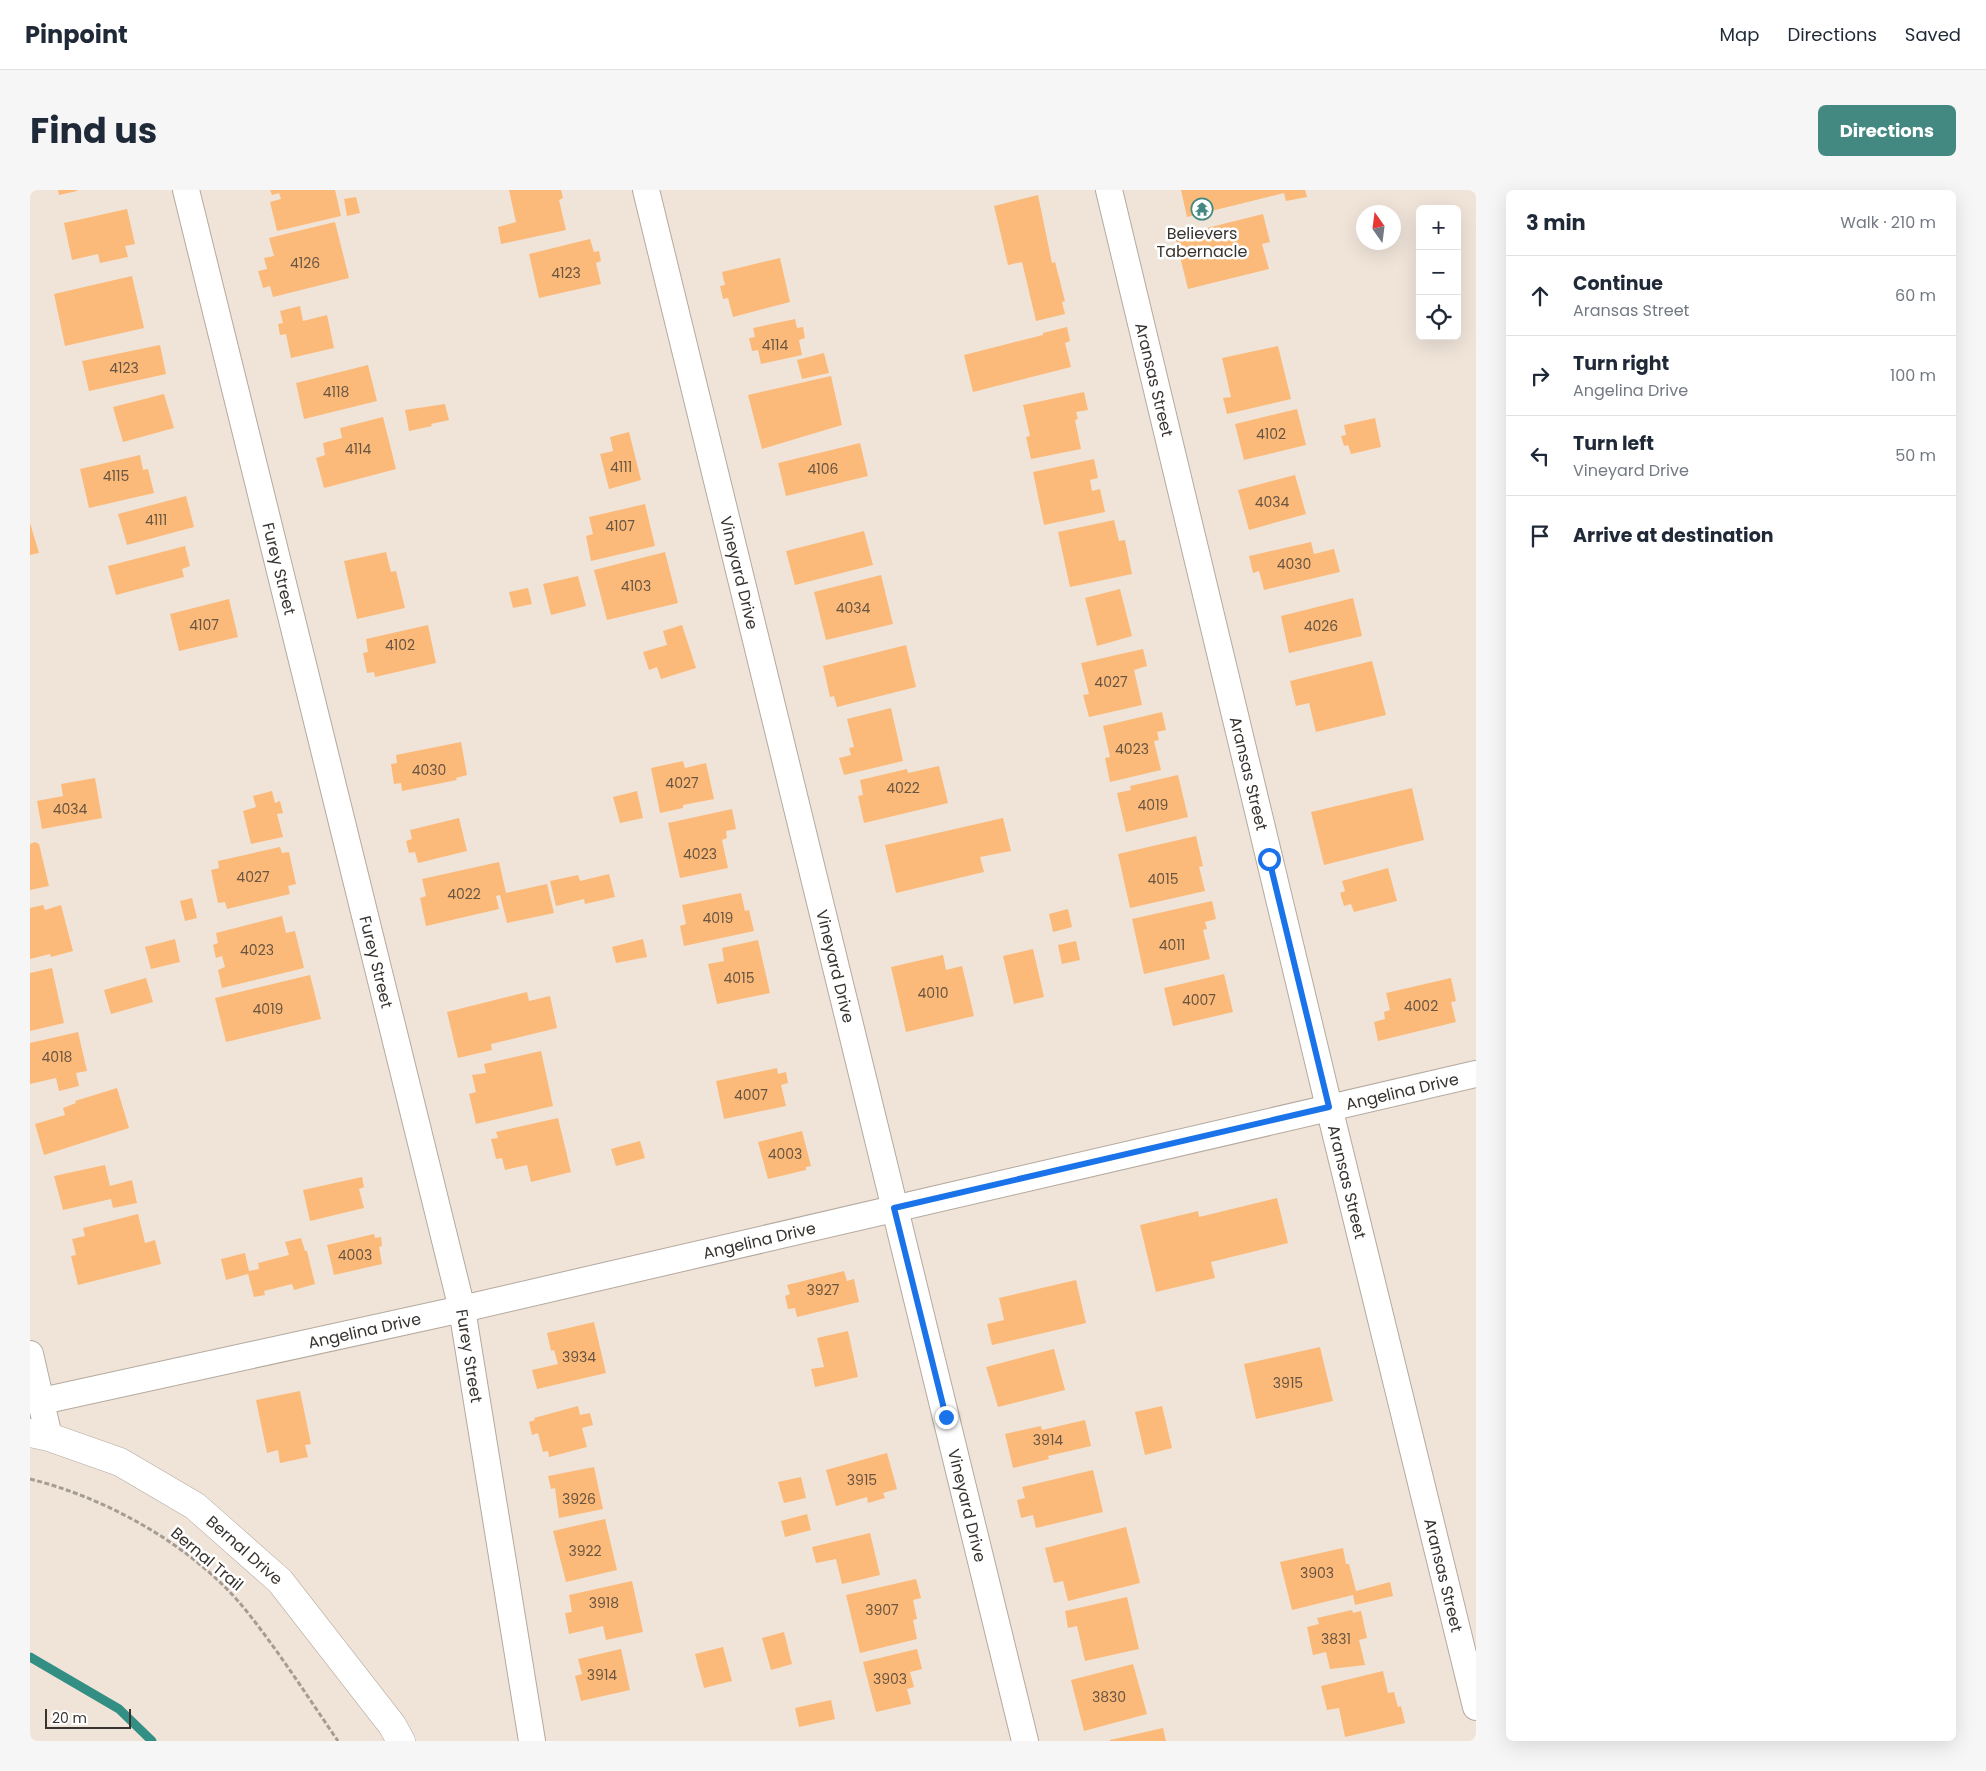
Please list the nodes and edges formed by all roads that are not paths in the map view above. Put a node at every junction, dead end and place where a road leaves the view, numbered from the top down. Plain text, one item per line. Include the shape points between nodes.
1 (186, 190) edge
2 (646, 190) edge
3 (1109, 190) edge
4 (1476, 1074) edge
5 (1329, 1107) junction
6 (894, 1208) junction
7 (462, 1309) junction
8 (30, 1354) edge
9 (42, 1401) junction
10 (40, 1435) edge
11 (1476, 1707) edge
12 (401, 1741) edge
13 (532, 1741) edge
14 (1025, 1741) edge

1 - 7 street, Furey Street
2 - 6 street, Vineyard Drive
3 - 5 street, Aransas Street
4 - 5 street, Angelina Drive
5 - 6 street, Angelina Drive
5 - 11 street, Aransas Street
6 - 7 street, Angelina Drive
6 - 14 street, Vineyard Drive
7 - 9 street, Angelina Drive
7 - 13 street, Furey Street
8 - 9 street
9 - 10 street
10 - 12 street, Bernal Drive via 120,1462 195,1506 280,1581

